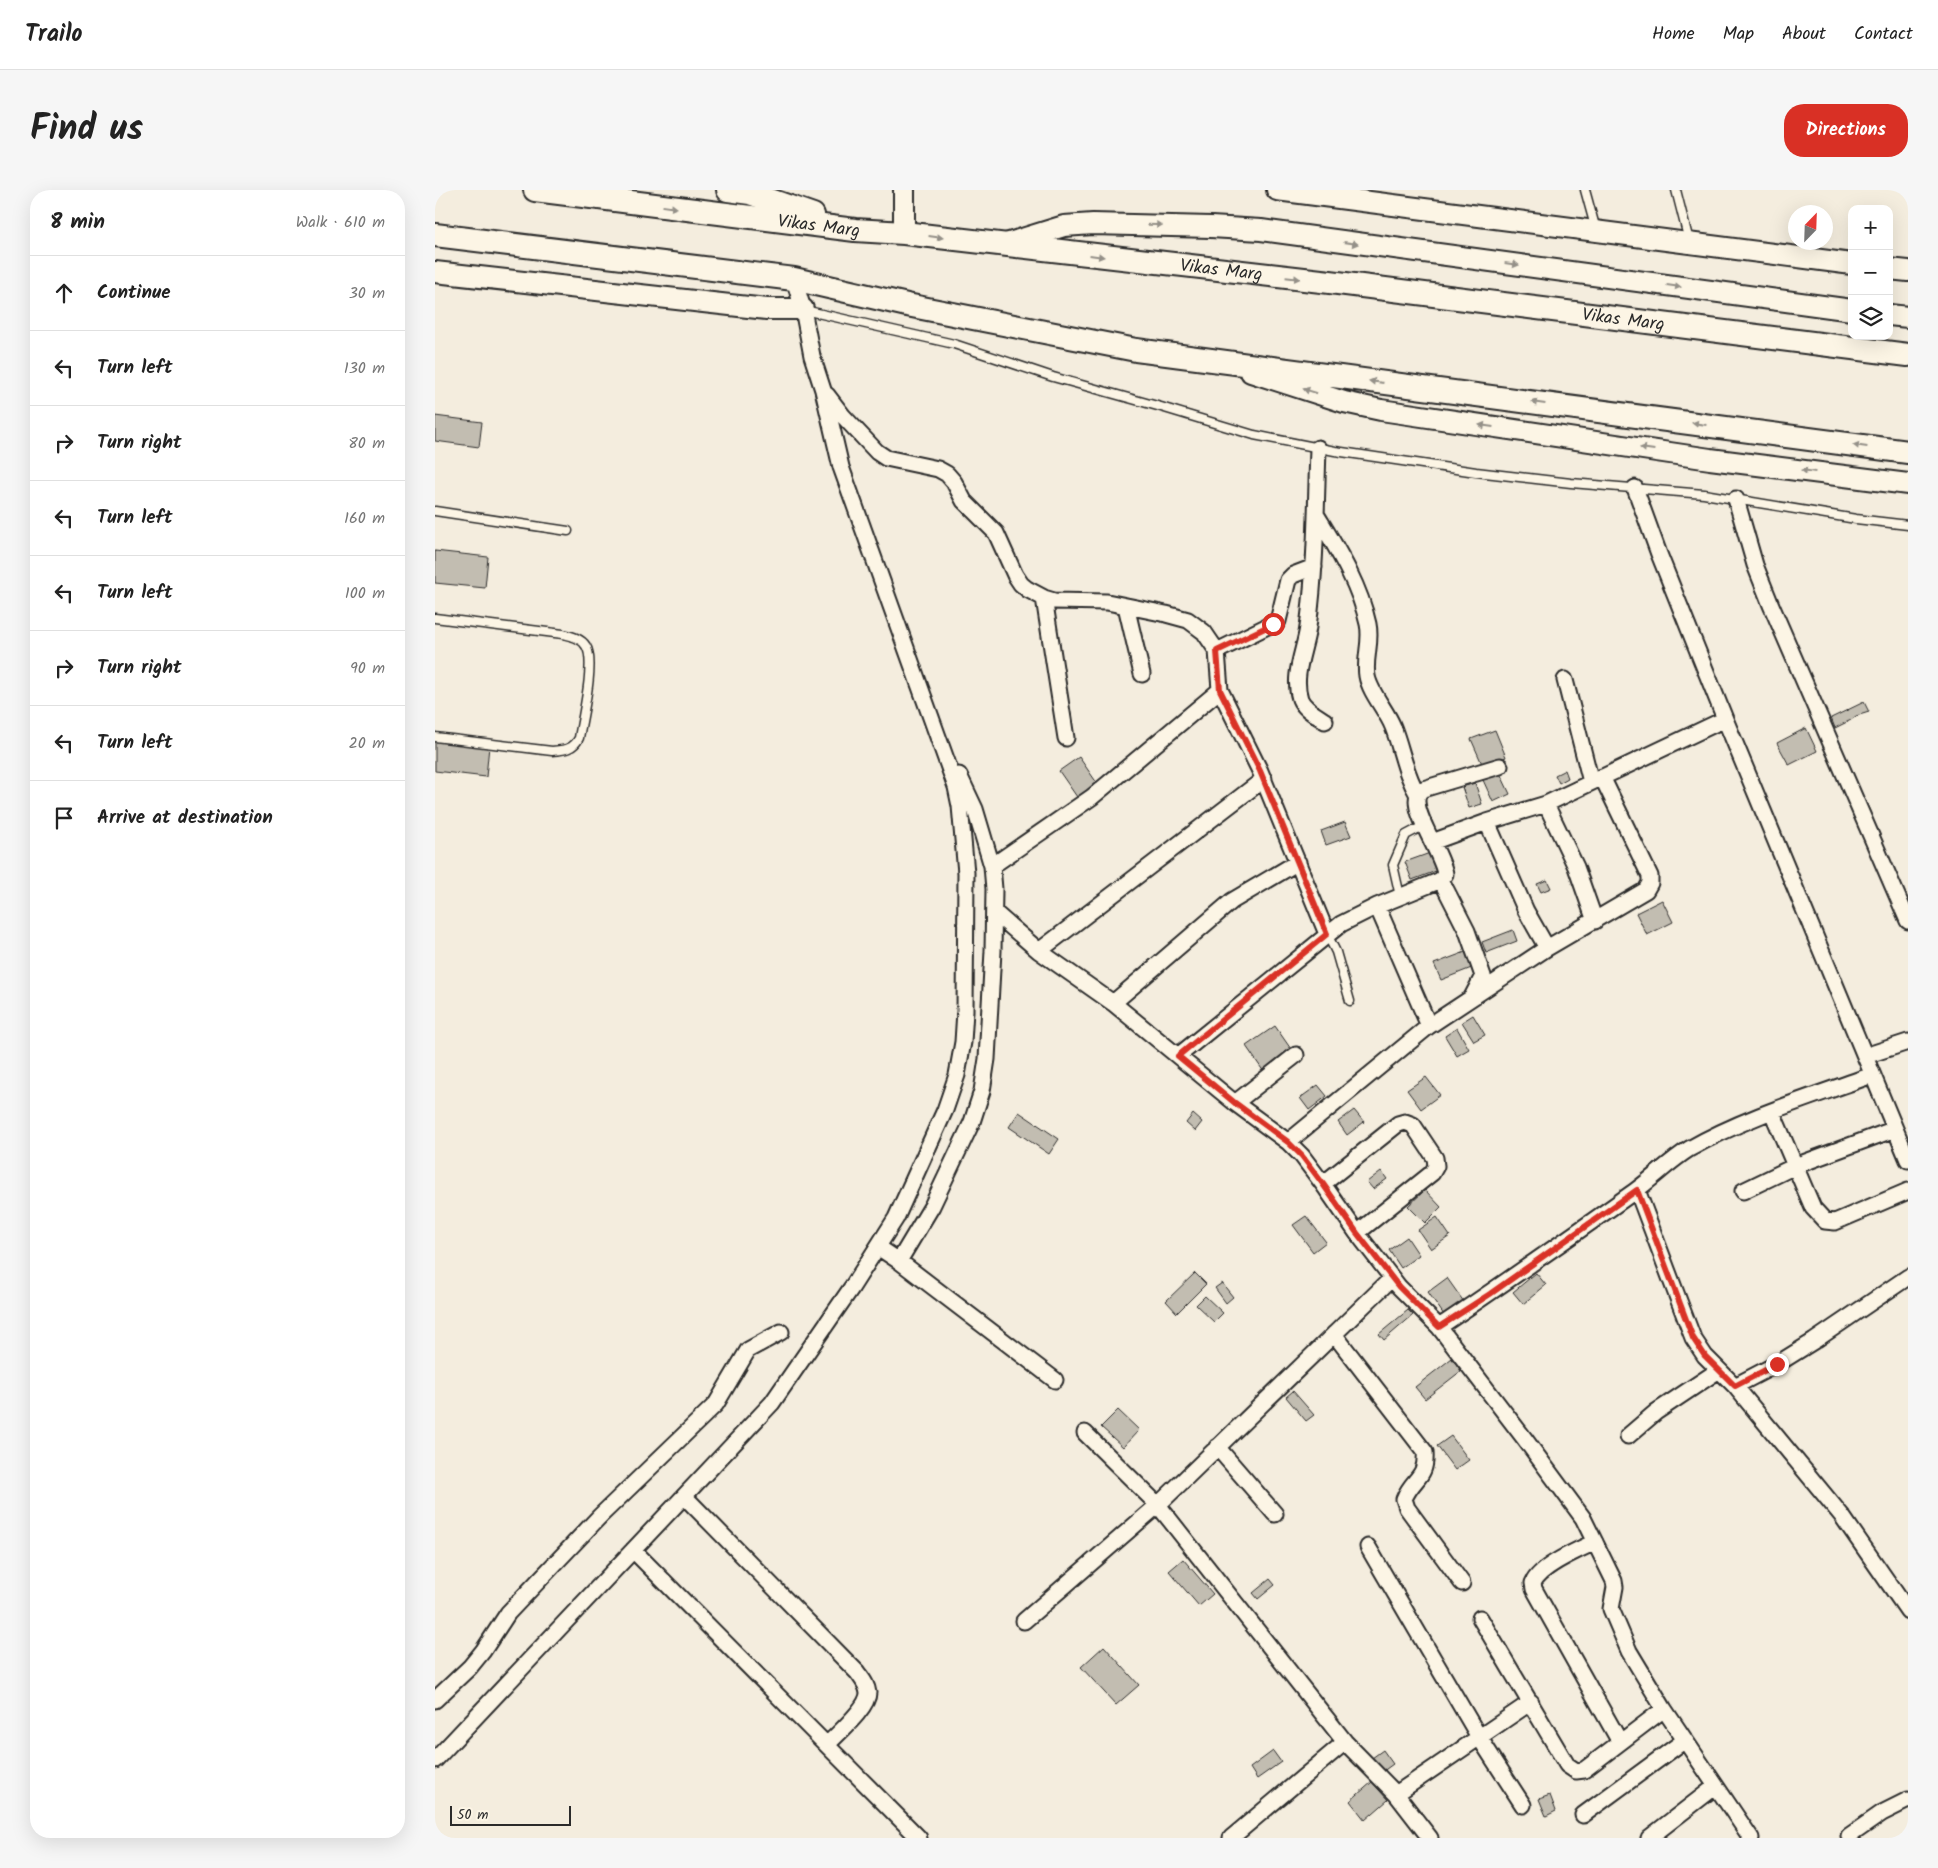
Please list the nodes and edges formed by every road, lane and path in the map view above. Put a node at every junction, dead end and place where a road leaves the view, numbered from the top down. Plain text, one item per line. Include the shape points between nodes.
1 (535, 190) edge
2 (728, 190) edge
3 (904, 190) edge
4 (1277, 190) edge
5 (1585, 190) edge
6 (1676, 190) edge
7 (750, 192) edge
8 (435, 220) edge
9 (855, 230) junction
10 (1596, 232) junction
11 (904, 233) junction
12 (435, 235) edge
13 (476, 240) junction
14 (1004, 244) junction
15 (1690, 244) junction
16 (1848, 264) edge
17 (1893, 269) edge
18 (1908, 271) edge
19 (435, 272) edge
20 (794, 280) junction
21 (803, 309) junction
22 (1848, 309) edge
23 (1893, 315) edge
24 (1908, 317) edge
25 (1908, 355) edge
26 (1217, 360) junction
27 (823, 390) junction
28 (1318, 448) junction
29 (1908, 452) edge
30 (1908, 484) edge
31 (1635, 488) junction
32 (1737, 499) junction
33 (435, 510) edge
34 (1316, 514) junction
35 (1908, 525) edge
36 (568, 531) dead end
37 (1313, 567) junction
38 (1044, 598) junction
39 (1126, 606) junction
40 (435, 618) edge
41 (1217, 651) junction
42 (1142, 674) dead end
43 (1565, 680) dead end
44 (1220, 690) junction
45 (932, 717) junction
46 (1725, 719) junction
47 (1325, 721) dead end
48 (435, 737) edge
49 (1066, 738) dead end
50 (1500, 766) dead end
51 (1263, 779) junction
52 (1596, 780) junction
53 (1418, 795) junction
54 (1546, 804) junction
55 (1487, 822) junction
56 (1425, 825) junction
57 (1432, 842) junction
58 (1298, 862) junction
59 (992, 866) junction
60 (1441, 880) junction
61 (1400, 896) junction
62 (1905, 905) edge
63 (1377, 906) junction
64 (994, 912) junction
65 (1595, 921) junction
66 (1908, 921) edge
67 (1327, 934) junction
68 (1547, 948) junction
69 (1039, 951) junction
70 (1472, 997) junction
71 (1349, 1001) dead end
72 (1113, 1004) junction
73 (1429, 1026) junction
74 (1908, 1042) edge
75 (1296, 1055) dead end
76 (1178, 1056) junction
77 (1865, 1056) junction
78 (1872, 1075) junction
79 (1235, 1103) junction
80 (1772, 1112) junction
81 (1895, 1128) junction
82 (1288, 1142) junction
83 (1908, 1160) edge
84 (1795, 1166) junction
85 (1323, 1184) junction
86 (1637, 1190) junction
87 (1743, 1191) dead end
88 (1908, 1191) edge
89 (1357, 1233) junction
90 (878, 1247) junction
91 (899, 1261) junction
92 (1908, 1277) edge
93 (1392, 1278) junction
94 (1439, 1327) junction
95 (781, 1332) dead end
96 (1334, 1334) junction
97 (1719, 1370) junction
98 (1055, 1380) dead end
99 (1735, 1386) junction
100 (1085, 1434) dead end
101 (1627, 1436) dead end
102 (1217, 1447) junction
103 (684, 1496) junction
104 (1158, 1505) junction
105 (1275, 1514) dead end
106 (1595, 1542) junction
107 (1368, 1547) dead end
108 (633, 1550) junction
109 (1462, 1583) dead end
110 (1908, 1611) edge
111 (1480, 1618) dead end
112 (1024, 1621) dead end
113 (435, 1700) edge
114 (1531, 1702) junction
115 (1664, 1709) junction
116 (1479, 1737) junction
117 (1685, 1740) junction
118 (1345, 1742) junction
119 (1620, 1742) junction
120 (827, 1745) junction
121 (435, 1760) edge
122 (1716, 1786) junction
123 (1396, 1794) junction
124 (1908, 1800) edge
125 (1523, 1805) dead end
126 (1583, 1815) dead end
127 (1849, 1836) dead end
128 (919, 1838) edge
129 (1231, 1838) edge
130 (1430, 1838) edge
131 (1649, 1838) edge
132 (1750, 1838) edge

1 -> 9 main road, Vikas Marg
2 - 7 main road
3 - 11 street
4 - 10 street
5 - 10 lane
6 - 15 lane
7 - 9 main road
8 - 13 main road
9 - 11 main road, Vikas Marg
10 - 15 street
11 -> 14 main road, Vikas Marg
12 - 13 main road
13 - 20 main road
14 -> 22 street via 1064,226 1093,224 1261,230
14 -> 25 main road, Vikas Marg
15 - 16 street
17 - 18 street
19 - 21 street via 767,309
20 - 21 street
20 - 26 main road via 1136,350
21 - 27 street via 812,356
21 - 28 lane via 954,344 1053,377 1254,436
23 - 24 street
29 -> 26 main road
30 -> 26 street via 1381,410 1344,402
27 - 38 street via 843,416 885,458 947,474 964,501 996,533 1021,584
27 - 45 street via 841,467
28 - 31 lane via 1475,472
28 - 34 street
31 - 32 lane
31 - 46 street
32 - 35 lane
32 - 62 street via 1755,565 1771,605
33 - 36 lane
34 - 37 street
34 - 53 street via 1342,558 1361,600 1370,640 1366,660 1368,678 1393,727
37 - 41 street via 1288,580 1278,620
37 - 47 street via 1308,628 1297,682 1300,700 1308,710
38 - 39 street
38 - 49 street
39 - 41 street via 1188,620 1204,632
39 - 42 street
40 - 48 lane via 576,637 591,654 579,738 573,746 551,751
41 - 44 street
43 - 52 street
44 - 51 street
44 - 59 street via 1092,797
45 - 59 street via 975,809
45 - 90 street via 960,806 965,873 963,1042 957,1075 945,1110 896,1218
46 - 52 street
46 - 77 street
50 - 53 street via 1423,789
51 - 58 street
51 - 69 street
52 - 54 street
52 - 65 street via 1650,876 1650,883 1646,890
53 - 56 street via 1417,805
54 - 55 street
54 - 65 street via 1576,866
55 - 57 street
55 - 68 street via 1526,911
56 - 57 street
56 - 61 lane via 1406,835 1393,864
57 - 60 street via 1444,866 1445,874
58 - 67 street
58 - 72 street via 1232,901
59 - 64 street
60 - 61 street
60 - 70 street via 1467,931 1483,976
61 - 63 street
62 - 66 street
63 - 67 street
63 - 73 street
64 - 69 street
64 - 91 street via 987,1059 982,1091 972,1122 932,1206
65 - 68 street
67 - 71 lane via 1336,952
67 - 76 street
68 - 70 street
69 - 72 street
70 - 73 street
72 - 76 street
73 - 82 street
74 - 77 street
75 - 79 street
76 - 79 street
77 - 78 street
78 - 80 street
78 - 81 street
79 - 82 street
80 - 84 street
80 - 86 street via 1688,1150
81 - 83 street
81 - 84 street
82 - 85 street
84 - 87 street
84 - 88 street via 1813,1208 1825,1221 1835,1222
85 - 89 street
85 - 89 street via 1397,1124 1413,1125 1435,1158 1432,1173
86 - 94 street
86 - 97 street via 1693,1338
89 - 93 street
90 - 91 street
90 - 103 street via 771,1403
91 - 98 street
92 - 99 street via 1814,1341
93 - 94 street
93 - 96 street
94 - 106 street via 1583,1518
95 - 113 street via 748,1350 716,1404 600,1516 508,1613 470,1667
96 - 102 street
96 - 109 street via 1425,1452 1426,1464 1404,1499 1407,1508
97 - 99 street
97 - 101 street via 1656,1412
99 - 110 street via 1842,1516
100 - 104 street
102 - 104 street
102 - 105 street
103 - 108 street
103 - 120 street via 866,1684 868,1696 864,1705
104 - 112 street
104 - 118 street
106 - 115 street via 1615,1587 1611,1609 1620,1632
106 - 119 street via 1539,1574 1533,1583
107 - 116 street
108 - 120 street
108 - 121 street
111 - 114 street
114 - 116 street
114 - 119 street via 1567,1765 1576,1771 1584,1770
115 - 117 street
115 - 119 street
116 - 123 street
116 - 125 street
117 - 122 street
117 - 126 street
118 - 123 street
118 - 129 street
120 - 128 street
122 - 131 street
122 - 132 street
123 - 130 street
124 - 127 street

